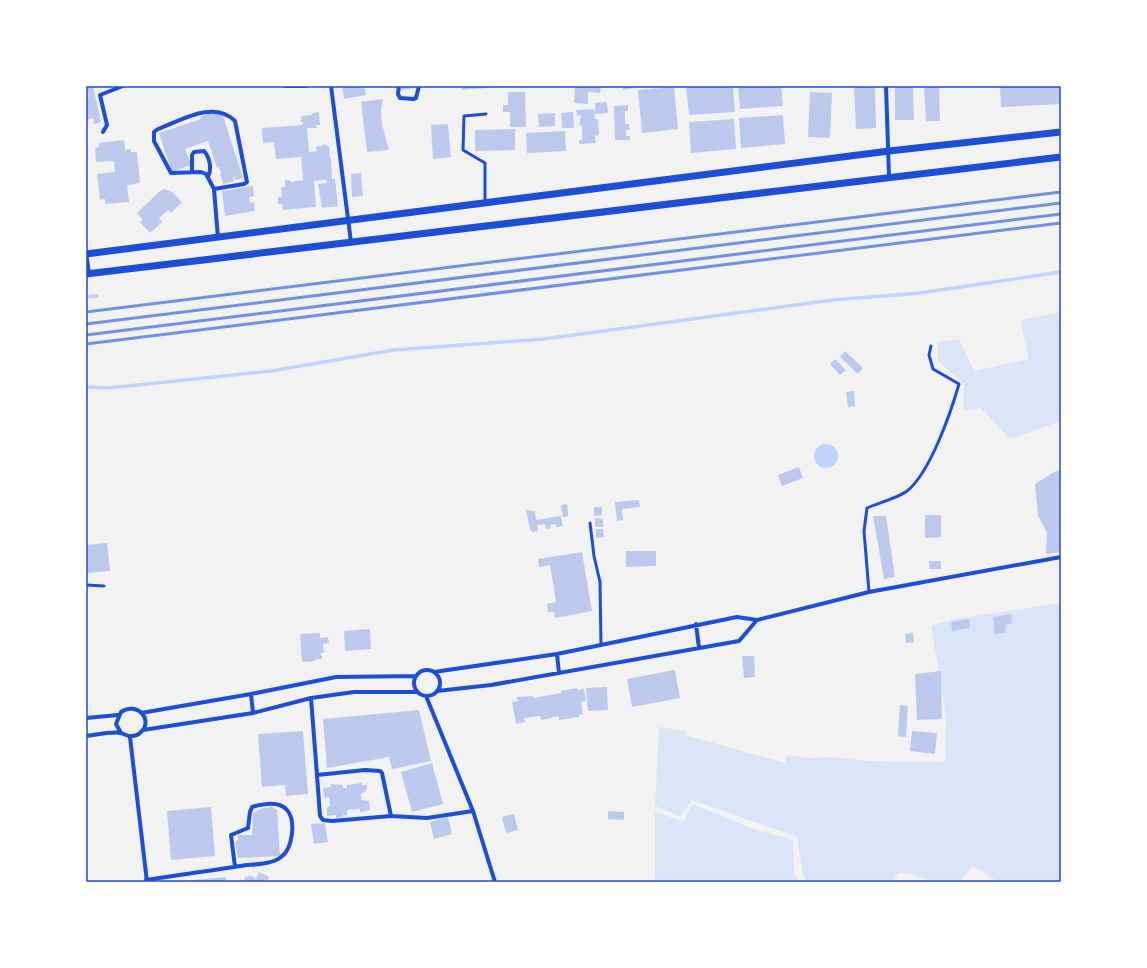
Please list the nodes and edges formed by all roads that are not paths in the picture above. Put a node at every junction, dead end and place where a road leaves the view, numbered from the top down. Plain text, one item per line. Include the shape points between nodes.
1 (123, 86) edge
2 (285, 86) edge
3 (306, 86) edge
4 (331, 86) edge
5 (399, 86) edge
6 (419, 86) edge
7 (886, 86) edge
8 (486, 114) dead end
9 (103, 132) dead end
10 (1061, 132) edge
11 (889, 151) junction
12 (1061, 157) edge
13 (192, 172) junction
14 (890, 176) junction
15 (208, 177) junction
16 (214, 189) junction
17 (485, 204) junction
18 (349, 221) junction
19 (218, 238) junction
20 (351, 242) junction
21 (86, 253) edge
22 (88, 274) edge
23 (931, 346) dead end
24 (590, 523) dead end
25 (1061, 557) edge
26 (86, 585) edge
27 (104, 586) dead end
28 (869, 592) junction
29 (757, 620) junction
30 (696, 624) junction
31 (601, 645) junction
32 (699, 648) junction
33 (557, 654) junction
34 (434, 672) junction
35 (559, 673) junction
36 (416, 676) junction
37 (437, 691) junction
38 (418, 692) junction
39 (251, 694) junction
40 (426, 696) junction
41 (311, 698) junction
42 (141, 713) junction
43 (253, 713) junction
44 (118, 715) junction
45 (86, 718) edge
46 (143, 730) junction
47 (121, 733) junction
48 (86, 736) edge
49 (130, 736) junction
50 (317, 775) junction
51 (473, 811) junction
52 (391, 816) junction
53 (235, 867) junction
54 (146, 881) edge
55 (495, 882) edge

1 - 9 street via 100,95 108,125
2 - 3 street
4 - 18 street
5 - 6 street via 400,98 412,99 416,98
7 - 11 street
8 - 17 lane via 464,116 463,150 485,163
10 - 11 street
11 - 14 street
11 - 17 street
12 - 14 street
13 - 15 street via 201,172
13 - 15 street via 192,155 194,152 204,151 208,156
13 - 16 street via 171,173 154,141 154,132 205,112 216,111 231,117 235,121 247,182
14 - 20 street
15 - 16 street
16 - 19 street
17 - 18 street
18 - 19 street
18 - 20 street
19 - 21 street
20 - 22 street
21 - 22 street
23 - 28 lane via 929,355 933,369 959,384 951,414 922,473 906,491 867,508 864,531
24 - 31 lane via 600,582
25 - 28 street
26 - 27 lane
28 - 29 street
29 - 30 street via 737,617
29 - 32 street via 739,641
30 - 31 street
30 - 32 street
31 - 33 street
32 - 35 street
33 - 34 street
33 - 35 street
34 - 36 street via 426,670
34 - 37 street via 439,678
35 - 37 street
36 - 38 street via 414,685
36 - 39 street via 336,677
37 - 40 street
38 - 40 street
38 - 41 street via 354,692
39 - 42 street
39 - 43 street
40 - 51 street
41 - 43 street
41 - 50 street
42 - 44 street via 129,708
42 - 46 street via 145,721
43 - 46 street
44 - 45 street
44 - 47 street via 116,724
46 - 49 street via 135,736
47 - 48 street
47 - 49 street
49 - 54 street
50 - 52 street via 380,771
50 - 52 street via 320,816 323,820
51 - 52 street via 427,818
51 - 55 street
53 - 53 street via 275,861 282,857 292,841 291,817 287,810 275,804 252,807 248,828 231,835
53 - 54 street

